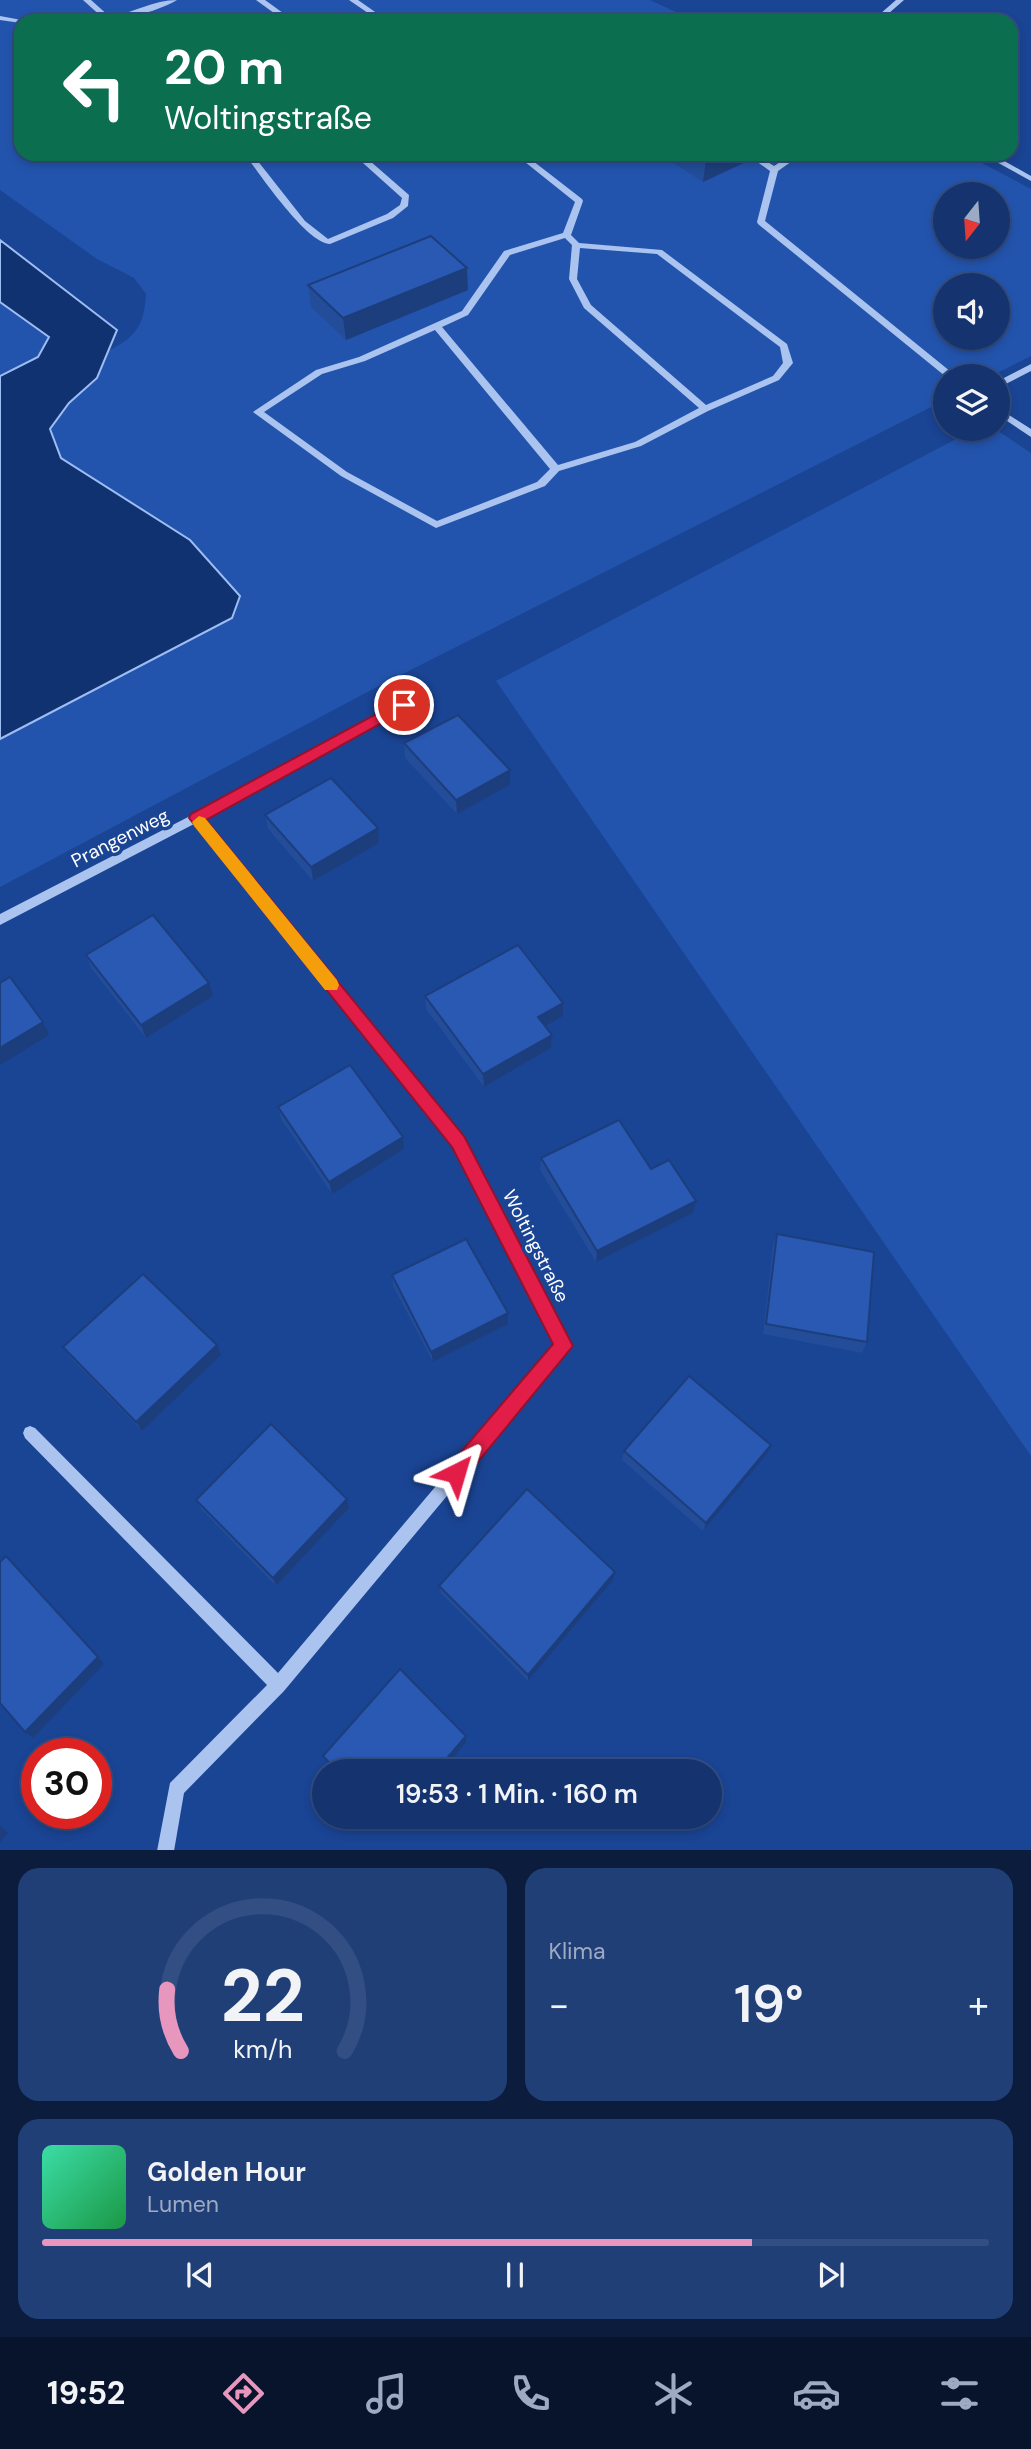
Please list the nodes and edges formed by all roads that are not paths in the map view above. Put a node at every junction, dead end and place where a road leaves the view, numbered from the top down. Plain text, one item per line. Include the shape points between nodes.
1 (87, 0) edge
2 (173, 0) edge
3 (260, 0) edge
4 (353, 0) edge
5 (900, 0) edge
6 (103, 14) edge
7 (138, 14) edge
8 (280, 14) edge
9 (374, 14) edge
10 (884, 14) edge
11 (254, 161) edge
12 (365, 161) edge
13 (528, 161) edge
14 (760, 161) edge
15 (788, 161) edge
16 (999, 161) edge
17 (774, 170) junction
18 (1031, 179) edge
19 (567, 235) junction
20 (576, 245) junction
21 (437, 326) junction
22 (936, 364) edge
23 (1031, 367) edge
24 (1010, 378) edge
25 (705, 409) junction
26 (1010, 419) edge
27 (1031, 434) edge
28 (556, 469) junction
29 (404, 705) dead end
30 (196, 818) junction
31 (0, 920) edge
32 (30, 1433) dead end
33 (278, 1685) junction
34 (165, 1850) edge

1 - 6 street
2 - 7 street
3 - 8 street
4 - 9 street
5 - 10 street
11 - 12 street via 302,223 327,242 404,206 406,197
13 - 19 street via 579,201
14 - 17 street
15 - 17 street
16 - 18 street
17 - 22 street via 761,222
19 - 20 street
19 - 21 street via 507,253 465,313
20 - 25 street via 573,279 587,306
20 - 25 street via 659,253 785,346 788,363 776,378
21 - 28 street
21 - 28 street via 362,359 319,372 258,412 344,474 436,525 541,484
23 - 24 street
25 - 28 street via 638,444
26 - 27 street
29 - 30 street, Prangenweg
30 - 31 street, Prangenweg
30 - 33 street, Woltingstraße via 458,1142 563,1346
32 - 33 street
33 - 34 street, Woltingstraße via 176,1789

